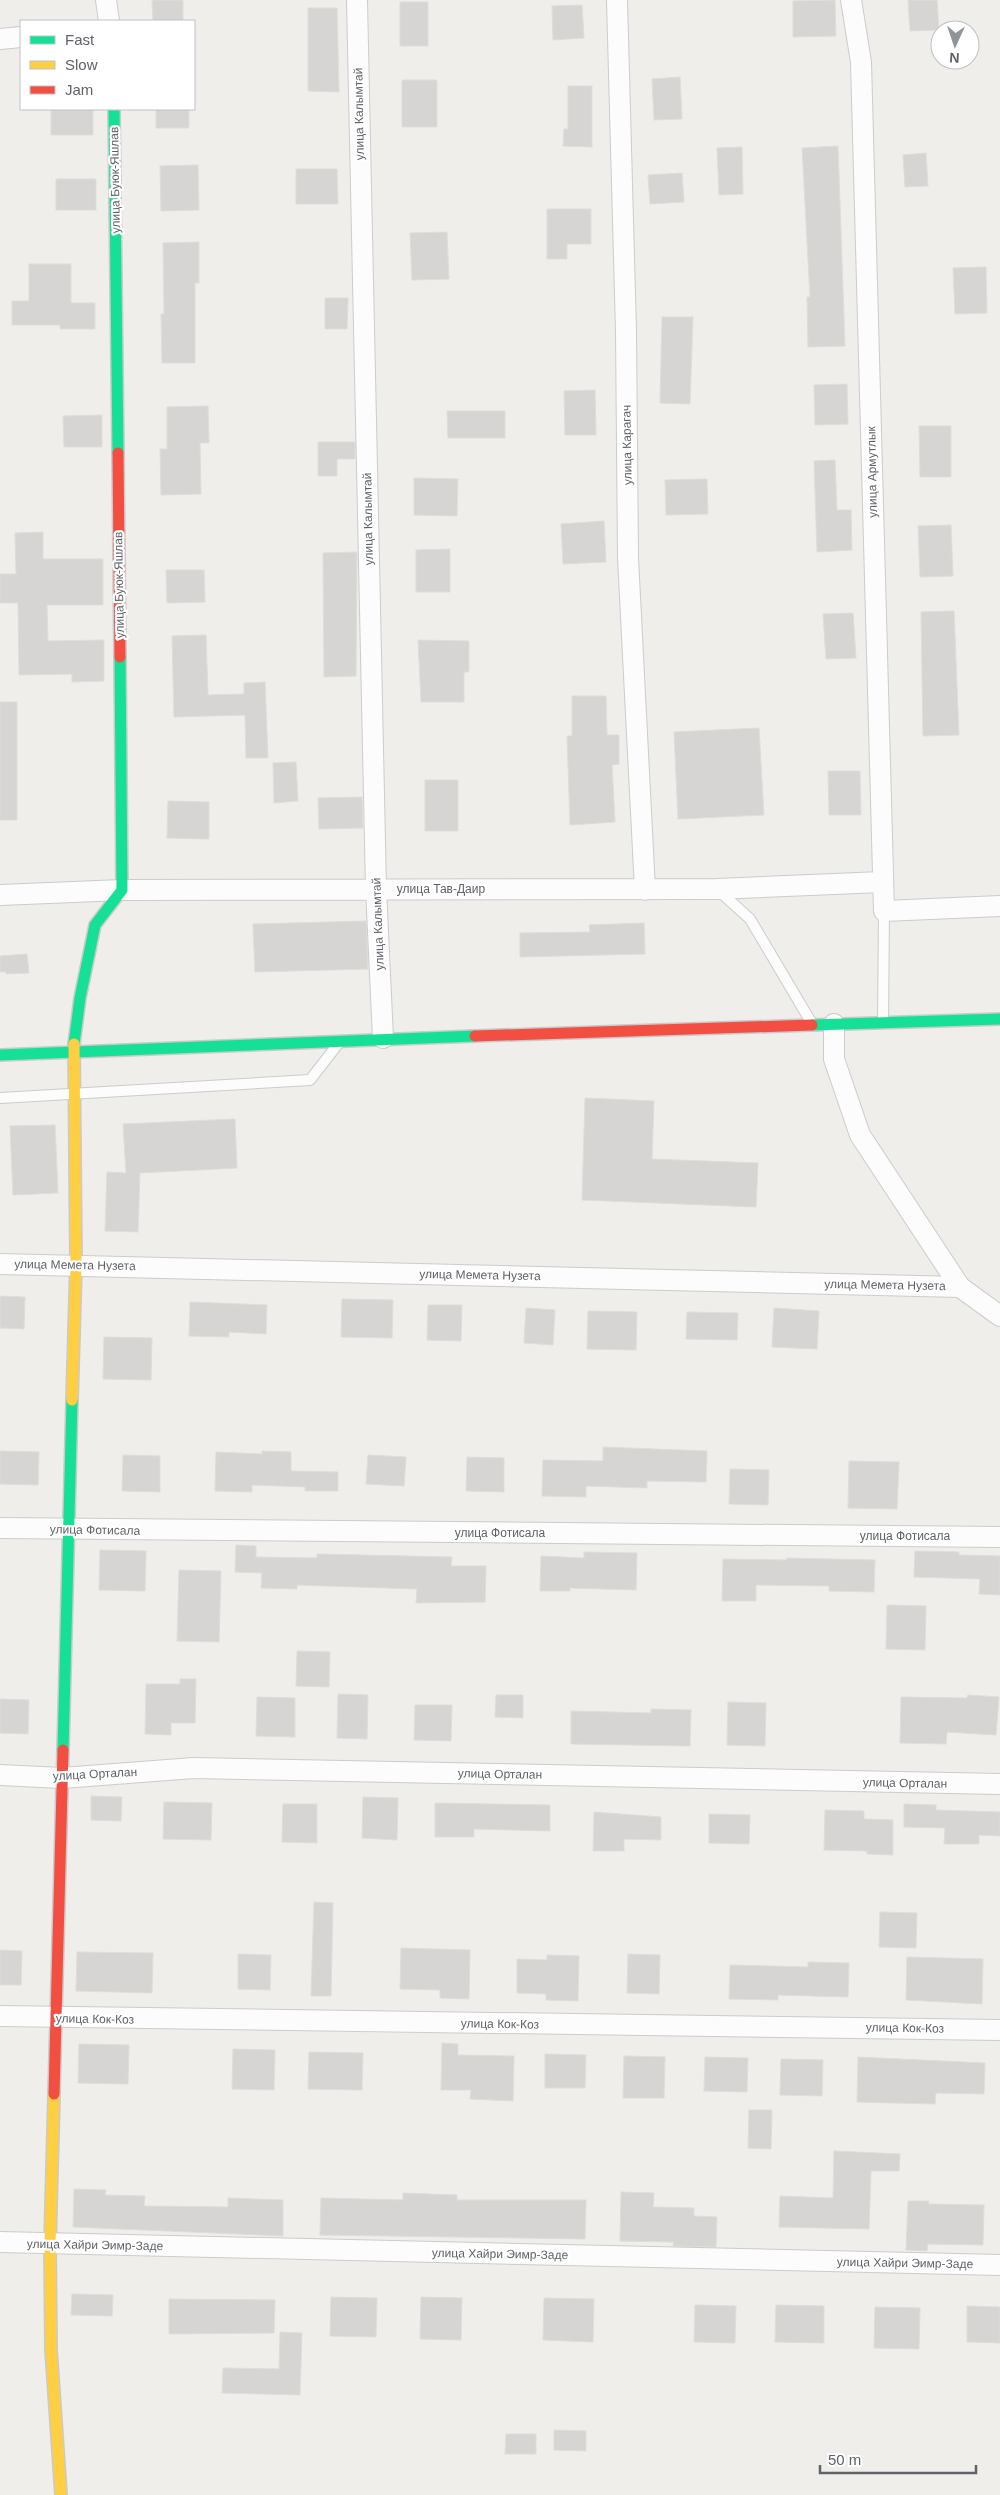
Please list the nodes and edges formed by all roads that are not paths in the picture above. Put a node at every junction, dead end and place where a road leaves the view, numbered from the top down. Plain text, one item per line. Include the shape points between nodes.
1 (106, 0) edge
2 (357, 0) edge
3 (617, 0) edge
4 (851, 0) edge
5 (109, 20) edge
6 (20, 37) edge
7 (0, 39) edge
8 (114, 110) edge
9 (882, 882) junction
10 (376, 889) junction
11 (122, 890) junction
12 (645, 890) junction
13 (717, 890) junction
14 (0, 895) edge
15 (1000, 906) edge
16 (884, 912) junction
17 (1000, 1019) edge
18 (882, 1023) junction
19 (834, 1024) junction
20 (813, 1025) junction
21 (383, 1038) junction
22 (342, 1040) junction
23 (73, 1050) junction
24 (0, 1055) edge
25 (74, 1094) junction
26 (0, 1098) edge
27 (0, 1264) edge
28 (76, 1265) junction
29 (960, 1287) junction
30 (1000, 1316) edge
31 (0, 1528) edge
32 (71, 1530) junction
33 (1000, 1537) edge
34 (0, 1775) edge
35 (62, 1778) junction
36 (1000, 1784) edge
37 (0, 2016) edge
38 (54, 2018) junction
39 (1000, 2030) edge
40 (0, 2242) edge
41 (50, 2244) junction
42 (1000, 2265) edge
43 (61, 2495) edge

1 - 5 street
2 - 10 street, улица Калымтай
3 - 12 street, улица Карагач via 628,558
4 - 9 street, улица Армутлык via 861,62
6 - 7 street
8 - 11 street, улица Буюк-Яшлав
9 - 13 street, улица Тав-Даир
9 - 16 street, улица Армутлык
10 - 11 street, улица Тав-Даир
10 - 12 street, улица Тав-Даир
10 - 21 street, улица Калымтай
11 - 14 street, улица Тав-Даир
11 - 23 street via 96,925 80,998
12 - 13 street, улица Тав-Даир
13 - 20 lane via 750,919
15 - 16 street
16 - 18 lane
17 - 18 street
18 - 19 street
19 - 20 street
19 - 29 street via 834,1059 860,1135
20 - 21 street
21 - 22 street
22 - 23 street
22 - 25 lane via 310,1080
23 - 24 street
23 - 25 street
25 - 26 lane
25 - 28 street
27 - 28 street, улица Мемета Нузета
28 - 29 street, улица Мемета Нузета
28 - 32 street
29 - 30 street
31 - 32 street, улица Фотисала
32 - 33 street, улица Фотисала
32 - 35 street
34 - 35 street, улица Орталан
35 - 36 street, улица Орталан via 194,1768
35 - 38 street
37 - 38 street, улица Кок-Коз
38 - 39 street, улица Кок-Коз
38 - 41 street
40 - 41 street, улица Хайри Эимр-Заде
41 - 42 street, улица Хайри Эимр-Заде
41 - 43 street via 51,2350

